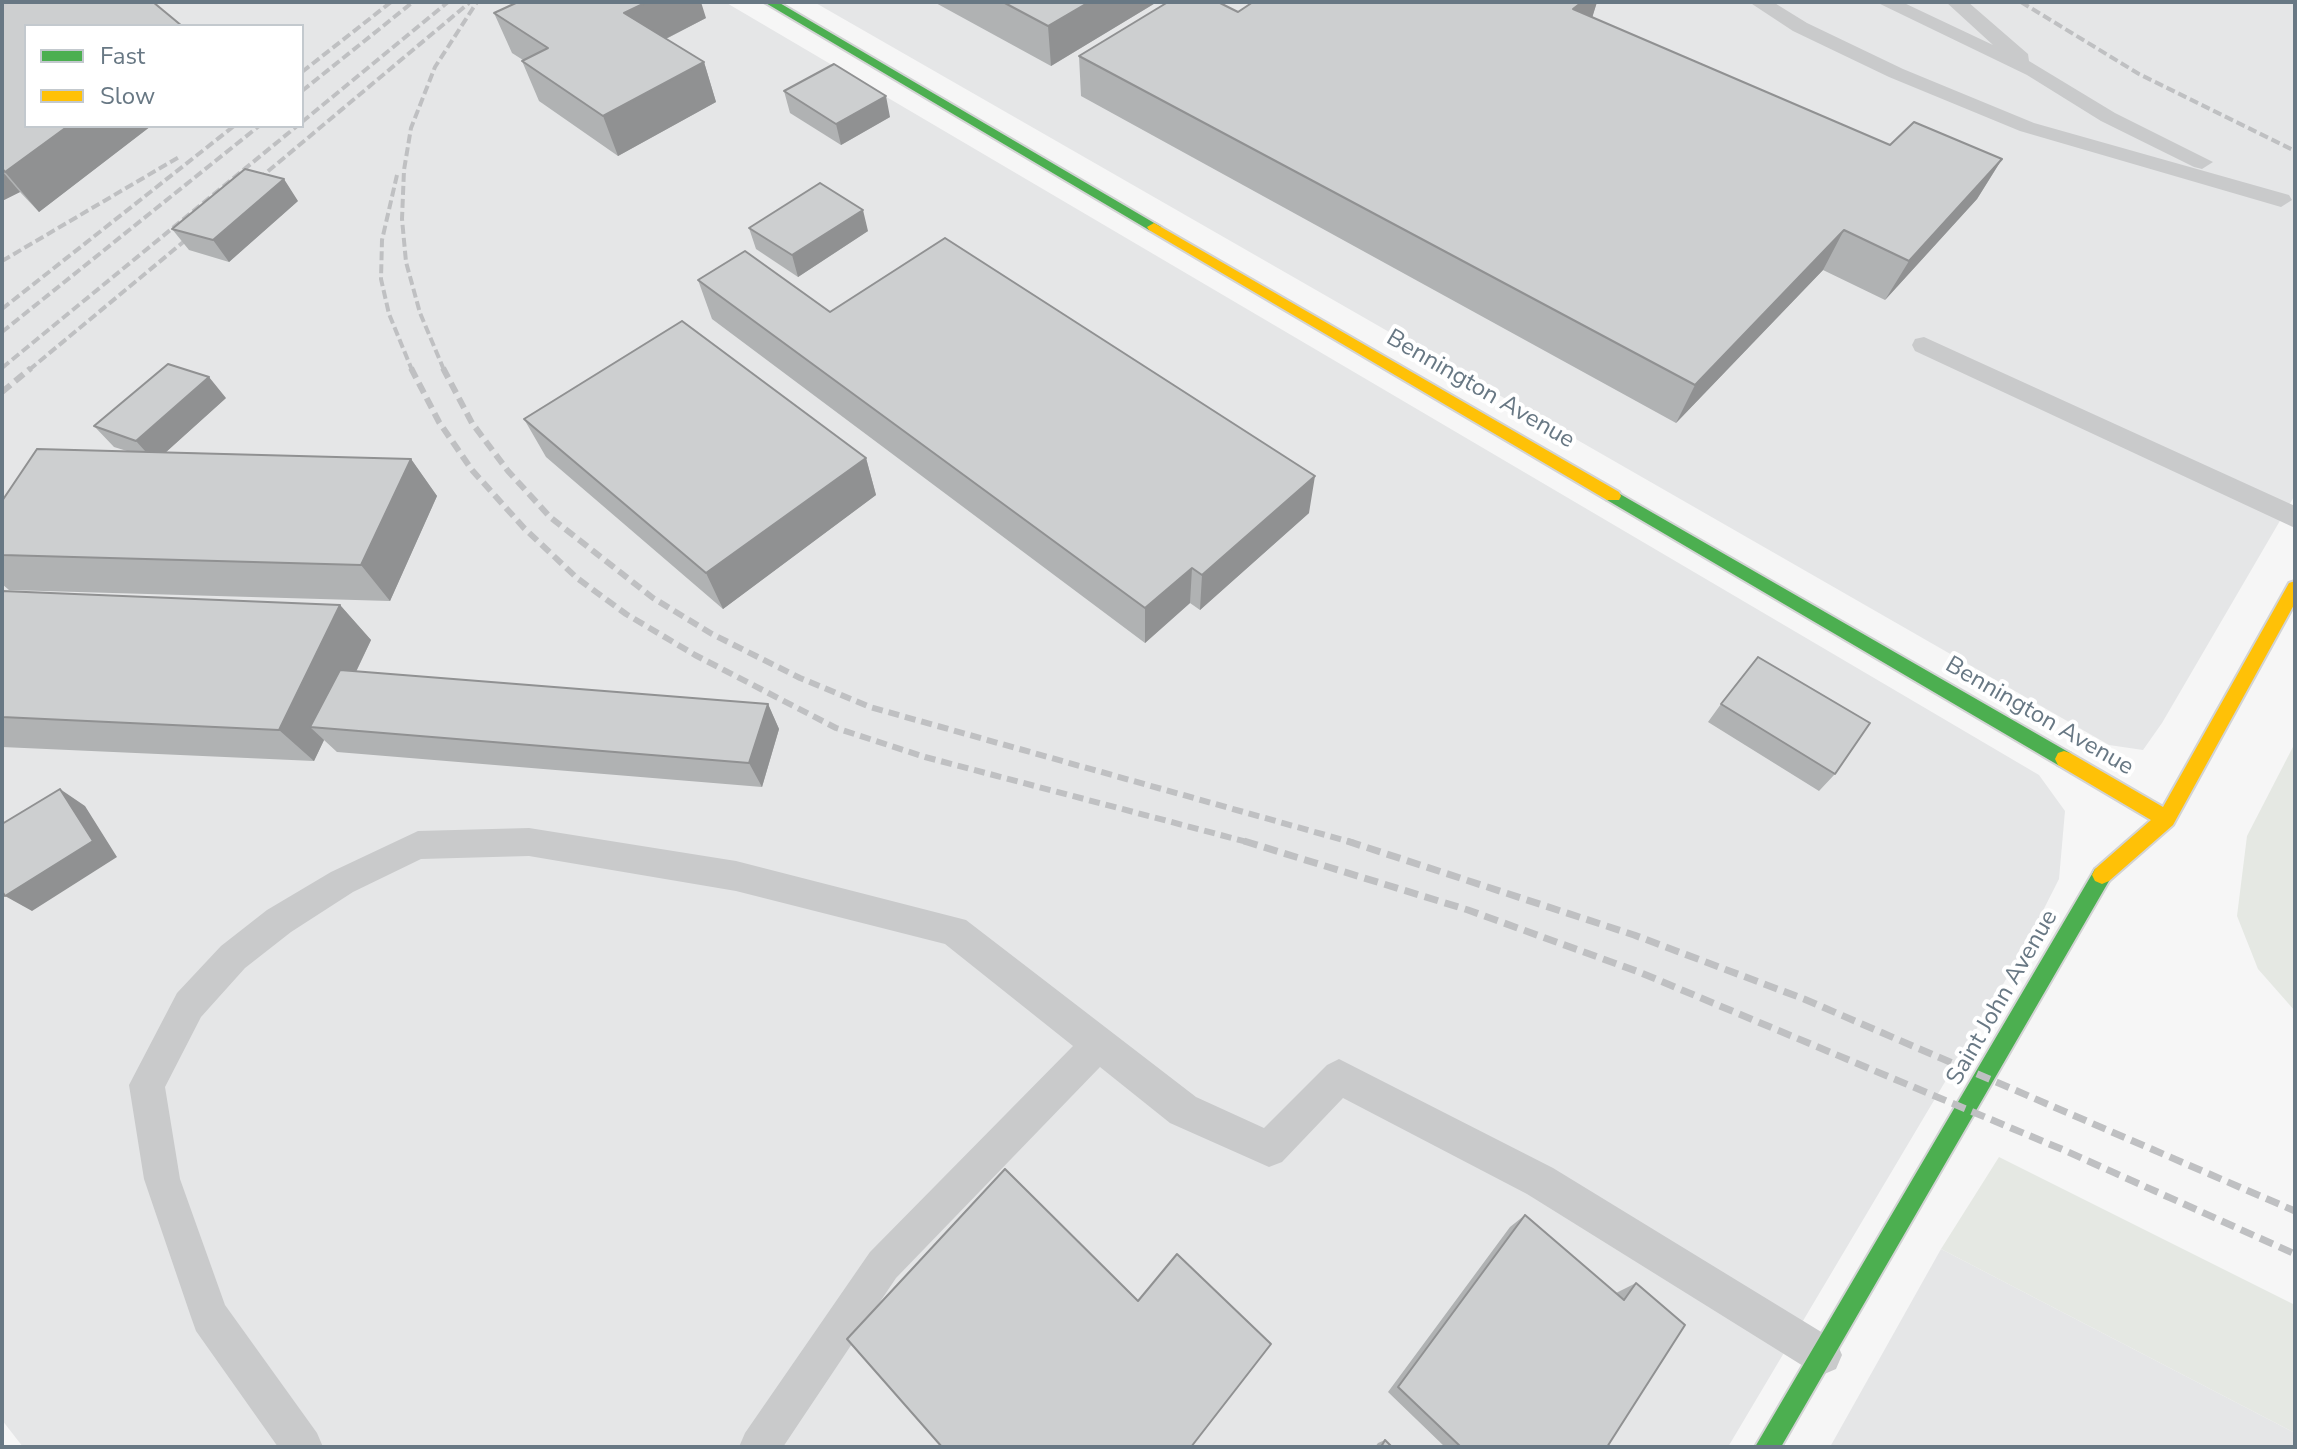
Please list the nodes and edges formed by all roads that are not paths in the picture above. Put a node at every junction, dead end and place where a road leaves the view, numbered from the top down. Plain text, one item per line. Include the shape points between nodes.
1 (770, 2) edge
2 (1759, 2) edge
3 (1886, 2) edge
4 (1956, 2) edge
5 (2034, 71) junction
6 (2288, 203) edge
7 (1924, 345) dead end
8 (2295, 518) edge
9 (2295, 588) edge
10 (2166, 819) junction
11 (1099, 1044) junction
12 (1822, 1355) junction
13 (303, 1447) edge
14 (759, 1447) edge
15 (1767, 1447) edge

1 - 10 street, Bennington Avenue
2 - 6 lane via 1896,73 2027,127
3 - 5 lane
4 - 5 lane
5 - 6 lane via 2108,117
7 - 8 lane
9 - 10 street, Saint John Avenue
10 - 12 street, Saint John Avenue via 2105,870
11 - 12 lane via 1183,1110 1269,1149 1339,1077 1540,1181
11 - 13 lane via 954,931 736,876 529,842 418,845 342,882 233,957 189,1005 147,1085 162,1179 210,1317
11 - 14 lane via 883,1265
12 - 15 street, Saint John Avenue

